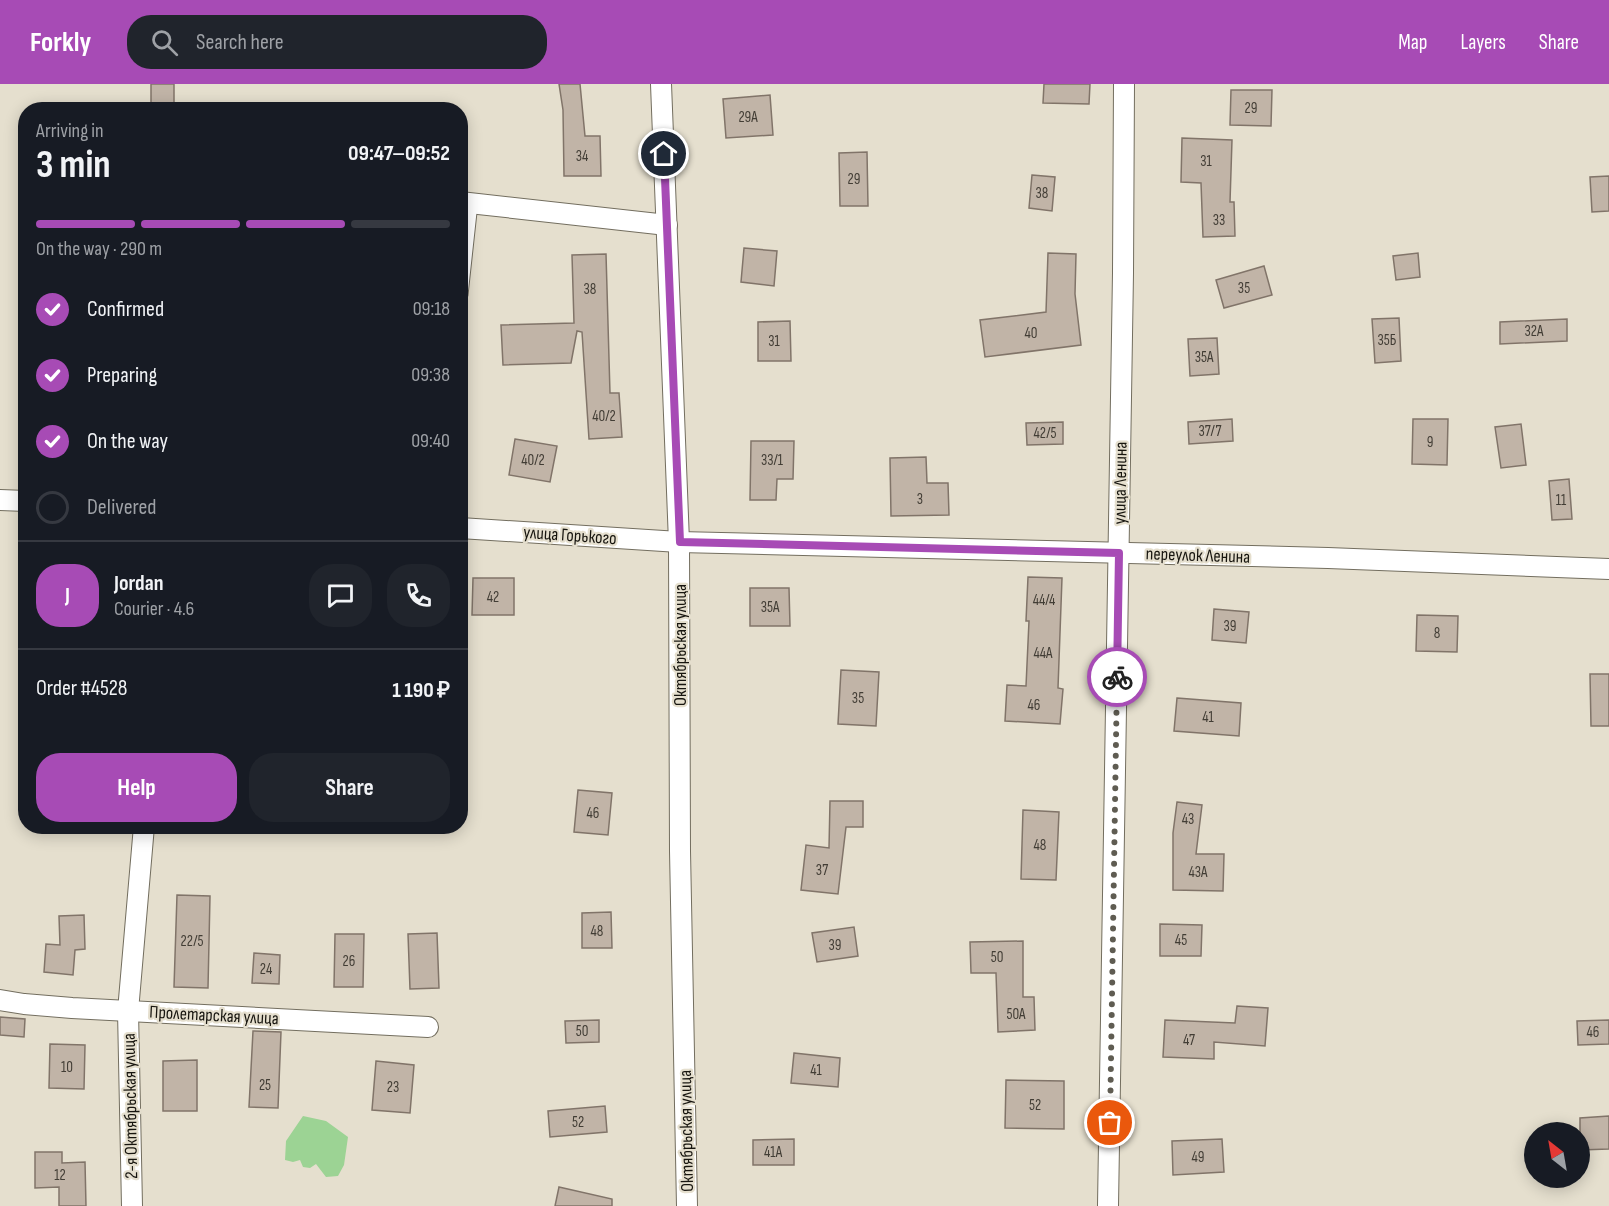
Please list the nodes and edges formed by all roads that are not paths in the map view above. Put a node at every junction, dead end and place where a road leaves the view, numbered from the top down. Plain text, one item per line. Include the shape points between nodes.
1 (661, 84) edge
2 (1124, 84) edge
3 (468, 203) edge
4 (667, 225) junction
5 (0, 500) edge
6 (18, 501) edge
7 (468, 529) edge
8 (680, 542) junction
9 (1119, 553) junction
10 (1609, 569) edge
11 (143, 834) edge
12 (0, 1000) edge
13 (128, 1011) junction
14 (428, 1027) dead end
15 (132, 1206) edge
16 (687, 1206) edge
17 (1108, 1206) edge

1 - 4 street, Октябрьская улица
2 - 9 street, улица Ленина
3 - 4 street
4 - 8 street, Октябрьская улица
5 - 6 street
7 - 8 street, улица Горького
8 - 9 street, переулок Ленина
8 - 16 street, Октябрьская улица via 680,851
9 - 10 street, переулок Ленина
9 - 17 street, улица Ленина
11 - 13 street, 2-я Октябрьская улица
12 - 13 street, Пролетарская улица
13 - 14 street, Пролетарская улица
13 - 15 street, 2-я Октябрьская улица

